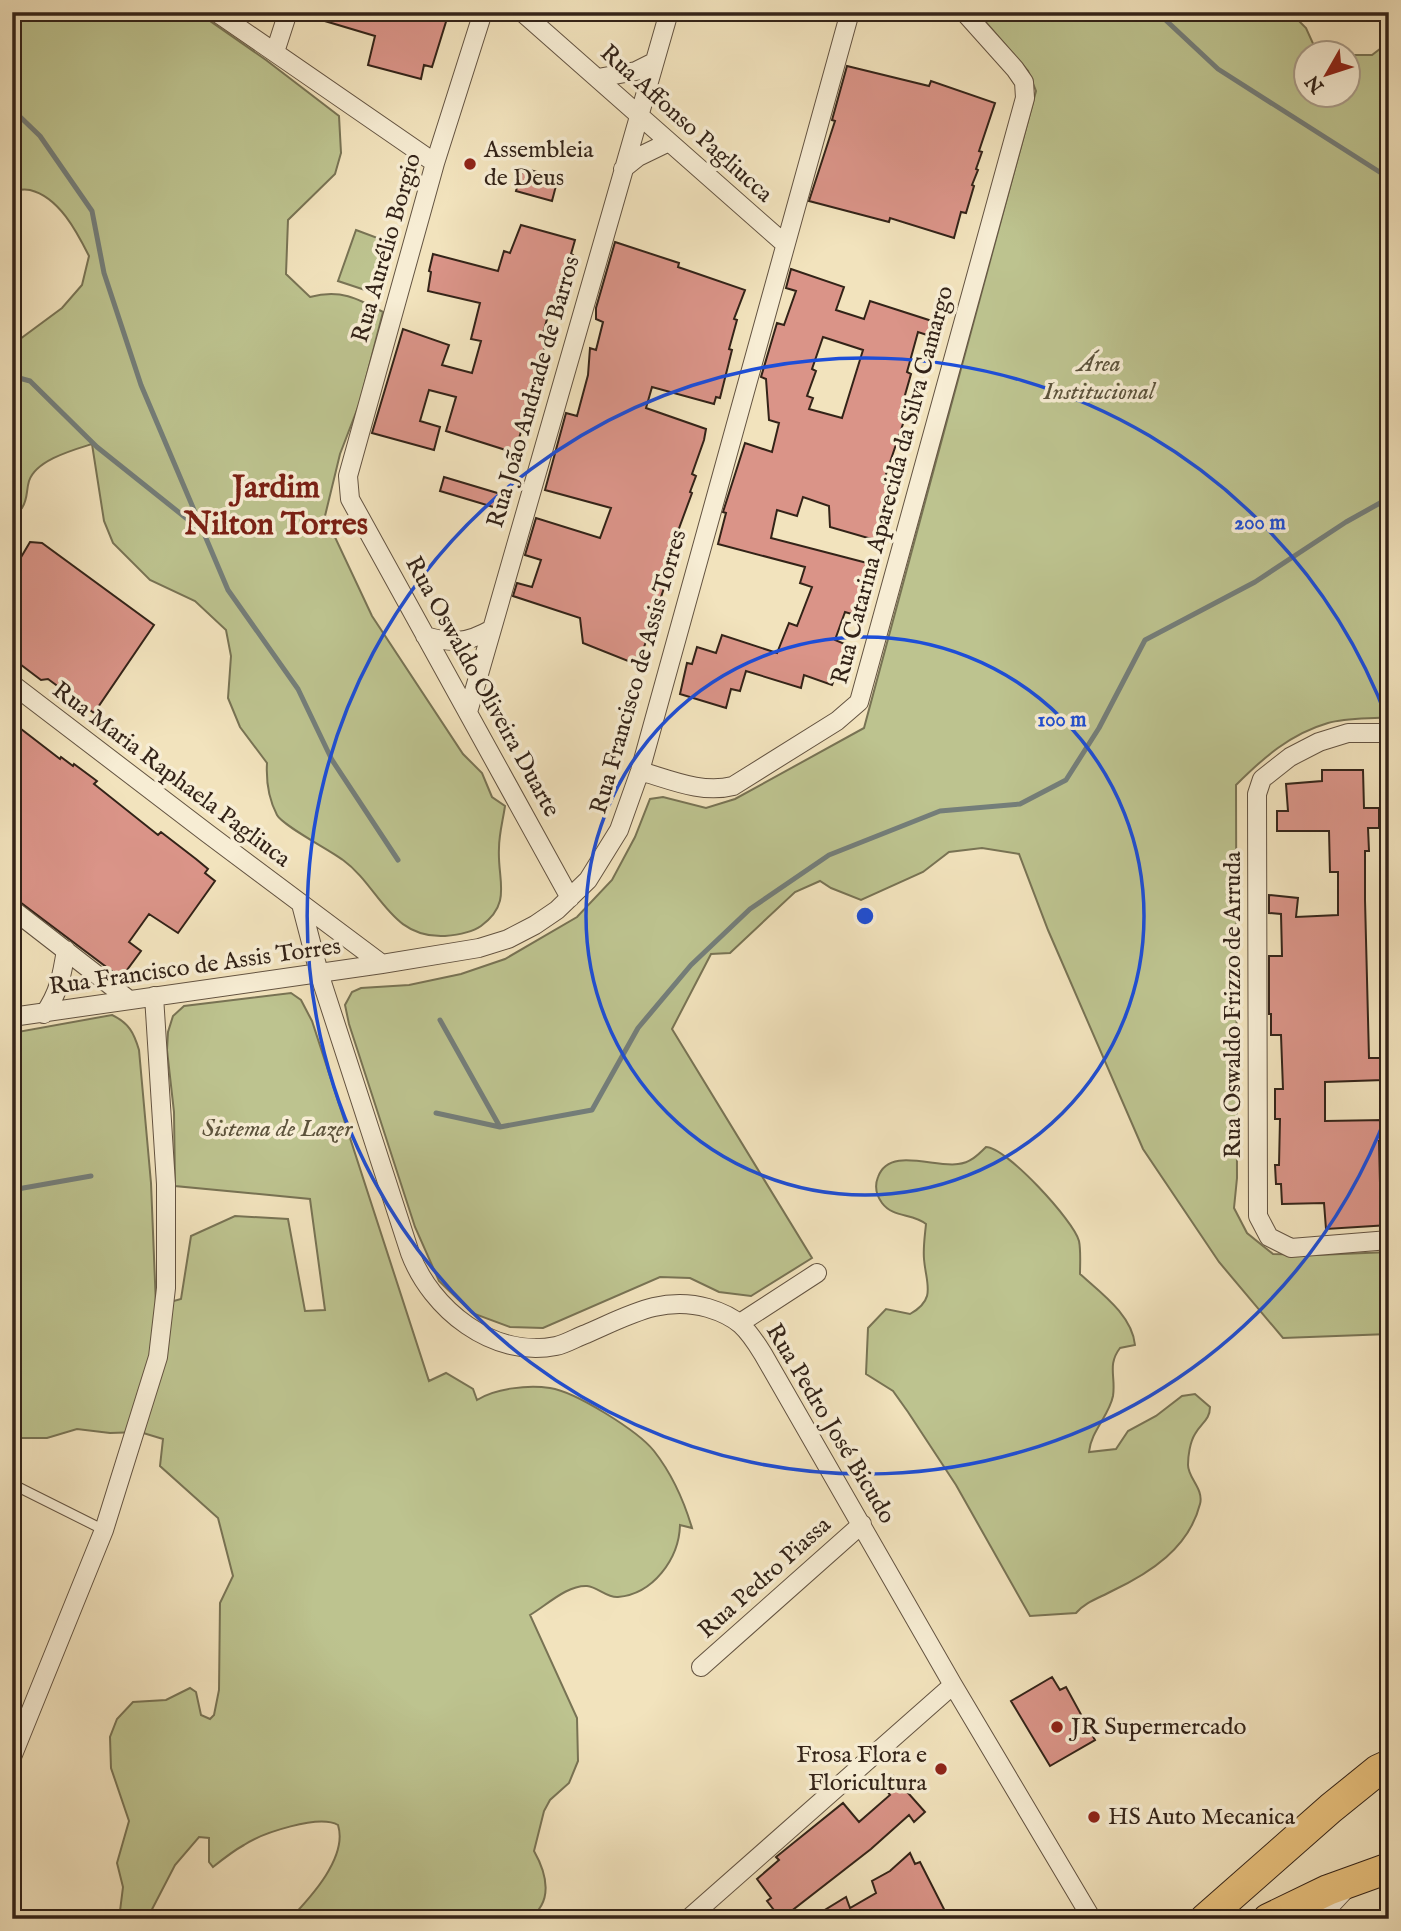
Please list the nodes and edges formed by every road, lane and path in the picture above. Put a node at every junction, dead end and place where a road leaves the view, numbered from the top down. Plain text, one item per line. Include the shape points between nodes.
1 (216, 12) edge
2 (288, 12) edge
3 (483, 12) edge
4 (522, 12) edge
5 (669, 12) edge
6 (850, 12) edge
7 (964, 12) edge
8 (275, 52) junction
9 (654, 62) junction
10 (598, 78) junction
11 (639, 114) junction
12 (669, 142) junction
13 (436, 163) junction
14 (624, 169) junction
15 (785, 244) junction
16 (350, 499) joint
17 (492, 629) junction
18 (425, 636) junction
19 (12, 684) edge
20 (468, 712) junction
21 (1389, 733) edge
22 (640, 771) junction
23 (570, 898) junction
24 (301, 904) junction
25 (12, 909) edge
26 (66, 950) junction
27 (383, 964) junction
28 (319, 972) junction
29 (154, 996) junction
30 (128, 999) junction
31 (44, 1014) junction
32 (12, 1017) edge
33 (1389, 1240) edge
34 (817, 1273) dead end
35 (740, 1322) junction
36 (12, 1484) edge
37 (862, 1524) junction
38 (104, 1530) junction
39 (701, 1667) dead end
40 (953, 1685) junction
41 (12, 1757) edge
42 (1385, 1769) edge
43 (1389, 1868) edge
44 (1352, 1882) junction
45 (688, 1919) edge
46 (1092, 1919) edge
47 (1205, 1919) edge
48 (1268, 1919) edge
49 (1318, 1919) edge

1 - 8 street
2 - 8 street
3 - 13 street, Rua Aurélio Borgio
4 - 10 street, Rua Affonso Pagliucca
5 - 9 street, Rua João Andrade de Barros
6 - 15 street, Rua Francisco de Assis Torres
7 - 22 street, Rua Catarina Aparecida da Silva Camargo via 1016,69 1026,98 859,702 837,721 733,786 703,789
8 - 13 street
9 - 10 street via 636,71
9 - 11 street, Rua João Andrade de Barros
10 - 11 street, Rua Affonso Pagliucca
11 - 12 street, Rua Affonso Pagliucca
11 - 14 street, Rua João Andrade de Barros
12 - 14 street
12 - 15 street, Rua Affonso Pagliucca
13 - 16 street, Rua Aurélio Borgio via 348,475
14 - 17 street, Rua João Andrade de Barros
15 - 22 street, Rua Francisco de Assis Torres
16 - 18 street, Rua Oswaldo Oliveira Duarte
17 - 18 street via 473,640 446,642
17 - 20 street, Rua João Andrade de Barros
18 - 20 street, Rua Oswaldo Oliveira Duarte
19 - 24 street, Rua Maria Raphaela Pagliuca
20 - 23 street, Rua Oswaldo Oliveira Duarte
21 - 33 street, Rua Oswaldo Frizzo de Arruda via 1348,733 1319,742 1262,779 1257,794 1258,1216 1269,1237 1291,1248
22 - 23 street, Rua Francisco de Assis Torres via 619,830 588,880
23 - 27 street, Rua Francisco de Assis Torres via 508,939
24 - 27 street, Rua Maria Raphaela Pagliuca
24 - 28 street
25 - 26 street
26 - 30 street
26 - 31 street via 62,980
27 - 28 street, Rua Francisco de Assis Torres
28 - 29 street, Rua Francisco de Assis Torres
28 - 35 street, Rua Pedro José Bicudo via 418,1274 449,1312 487,1336 533,1347 557,1346 646,1308 669,1303 691,1303
29 - 30 street, Rua Francisco de Assis Torres
29 - 38 street via 166,1184 166,1288 159,1357
30 - 31 street, Rua Francisco de Assis Torres
31 - 32 street, Rua Francisco de Assis Torres
34 - 35 street
35 - 37 street, Rua Pedro José Bicudo
36 - 38 lane
37 - 39 street, Rua Pedro Piassa
37 - 40 street, Rua Pedro José Bicudo
38 - 41 street
40 - 45 street
40 - 46 street, Rua Pedro José Bicudo
42 - 47 main road via 1331,1808
43 - 44 main road
44 - 48 main road
44 - 49 street

